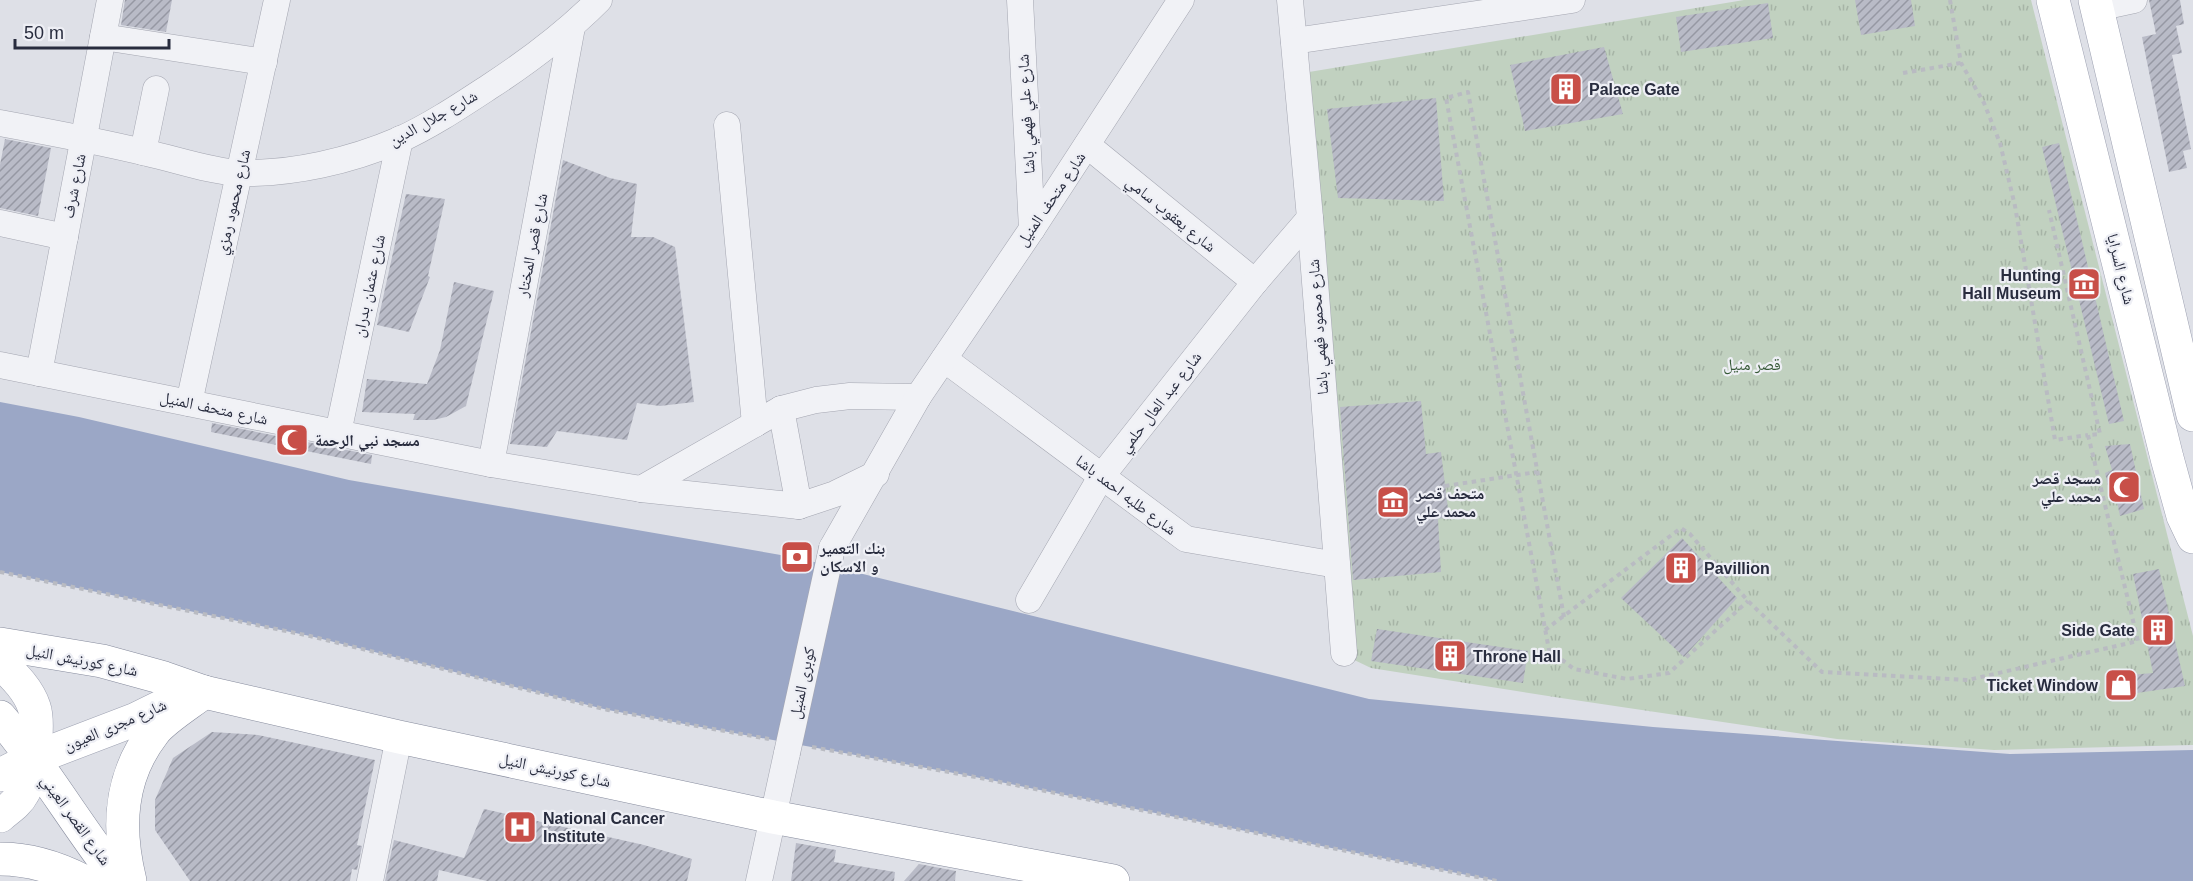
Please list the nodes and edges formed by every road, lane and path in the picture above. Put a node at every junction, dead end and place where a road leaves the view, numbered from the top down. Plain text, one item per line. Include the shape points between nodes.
1 (110, 0) edge
2 (277, 0) edge
3 (599, 0) edge
4 (1020, 0) edge
5 (1181, 0) edge
6 (1290, 0) edge
7 (1572, 0) edge
8 (1950, 0) edge
9 (2054, 0) edge
10 (2134, 0) edge
11 (2096, 4) edge
12 (573, 27) junction
13 (103, 37) junction
14 (1294, 41) junction
15 (264, 62) junction
16 (1961, 63) junction
17 (1902, 73) dead end
18 (156, 89) dead end
19 (0, 123) edge
20 (727, 125) dead end
21 (83, 139) junction
22 (400, 139) junction
23 (1087, 145) junction
24 (143, 152) junction
25 (240, 173) junction
26 (2049, 210) dead end
27 (1310, 218) junction
28 (0, 223) edge
29 (1032, 229) junction
30 (65, 237) junction
31 (1255, 282) junction
32 (944, 359) junction
33 (0, 364) edge
34 (39, 373) junction
35 (918, 397) junction
36 (189, 403) junction
37 (782, 409) junction
38 (2193, 415) edge
39 (755, 424) junction
40 (338, 433) junction
41 (2088, 435) junction
42 (491, 464) junction
43 (1537, 472) junction
44 (876, 474) junction
45 (1516, 476) junction
46 (1101, 477) junction
47 (1445, 486) dead end
48 (641, 489) junction
49 (799, 506) junction
50 (2193, 537) edge
51 (832, 548) joint
52 (1337, 565) junction
53 (0, 572) edge
54 (1029, 600) dead end
55 (1748, 601) junction
56 (1564, 617) junction
57 (1545, 630) junction
58 (0, 644) edge
59 (1344, 654) dead end
60 (0, 662) edge
61 (201, 691) junction
62 (0, 717) edge
63 (399, 737) junction
64 (787, 746) junction
65 (32, 759) junction
66 (0, 775) edge
67 (0, 816) edge
68 (773, 817) junction
69 (0, 859) edge
70 (83, 881) edge
71 (120, 881) edge
72 (130, 881) edge
73 (370, 881) edge
74 (759, 881) edge
75 (1113, 881) edge
76 (1497, 881) edge

1 - 13 street, شارع شرف
2 - 15 street, شارع محمود رمزي
3 - 12 street, شارع جلال الدين
4 - 29 street, شارع علي فهمي باشا
5 - 23 street, شارع متحف المنيل
6 - 14 street, شارع محمود فهمي باشا
7 - 14 street
8 - 16 path
9 - 50 main road, شارع السرايا via 2167,458
10 - 11 street
11 - 38 main road
12 - 22 street, شارع جلال الدين via 462,105
12 - 42 street, شارع قصر المختار
13 - 15 street
13 - 21 street, شارع شرف
14 - 27 street, شارع محمود فهمي باشا
15 - 25 street, شارع محمود رمزي
16 - 17 path
16 - 41 path via 1984,104 2005,164 2055,440
18 - 24 street
19 - 21 street, شارع جلال الدين
20 - 39 street
21 - 24 street, شارع جلال الدين
21 - 30 street, شارع شرف
22 - 25 street, شارع جلال الدين via 322,165
22 - 40 street, شارع عثمان بدران
23 - 29 street, شارع متحف المنيل
23 - 31 street, شارع يعقوب سامي
24 - 25 street, شارع جلال الدين
25 - 36 street, شارع محمود رمزي
26 - 41 path via 2100,434
27 - 31 street, شارع عبد العال حلمي
27 - 52 street, شارع محمود فهمي باشا
28 - 30 street
29 - 32 street, شارع متحف المنيل
30 - 34 street, شارع شرف
31 - 46 street, شارع عبد العال حلمي
32 - 35 street, شارع متحف المنيل
32 - 46 street, شارع طلبه احمد باشا
33 - 34 street, شارع متحف المنيل
34 - 36 street, شارع متحف المنيل
35 - 37 street via 850,396
35 - 44 street, شارع متحف المنيل
36 - 40 street, شارع متحف المنيل
37 - 39 street
37 - 49 street
39 - 48 street
40 - 42 street, شارع متحف المنيل
41 - 55 path via 2138,641 1968,680 1822,672
42 - 48 street, شارع متحف المنيل
43 - 45 path
43 - 45 path via 1468,92 1446,98
43 - 56 path
44 - 49 street, شارع متحف المنيل
44 - 51 street, شارع متحف المنيل
45 - 47 path
45 - 57 path
46 - 52 street, شارع طلبه احمد باشا via 1186,539
46 - 54 street, شارع عبد العال حلمي
48 - 49 street, شارع متحف المنيل
51 - 64 street, كوبرى المنيل, bridge
52 - 59 street, شارع محمود فهمي باشا
53 - 64 path via 310,636 608,710
55 - 56 path via 1681,528
55 - 57 path via 1669,673 1627,679 1574,669 1549,650
56 - 57 path
58 - 61 main road, شارع كورنيش النيل via 102,662
60 - 65 main road, شارع مجرى العيون via 33,706 37,732
61 - 63 main road, شارع كورنيش النيل
61 - 65 main road, شارع مجرى العيون
61 - 72 main road via 155,730 126,788 123,852
62 - 65 main road
63 - 68 main road, شارع كورنيش النيل
63 - 73 street
64 - 68 street, كوبرى المنيل
64 - 76 path via 965,775
65 - 66 main road, شارع مجرى العيون
65 - 67 main road, شارع مجرى العيون via 24,792
65 - 71 main road, شارع القصر العيني
68 - 74 street
68 - 75 main road, شارع كورنيش النيل
69 - 70 main road via 40,864

